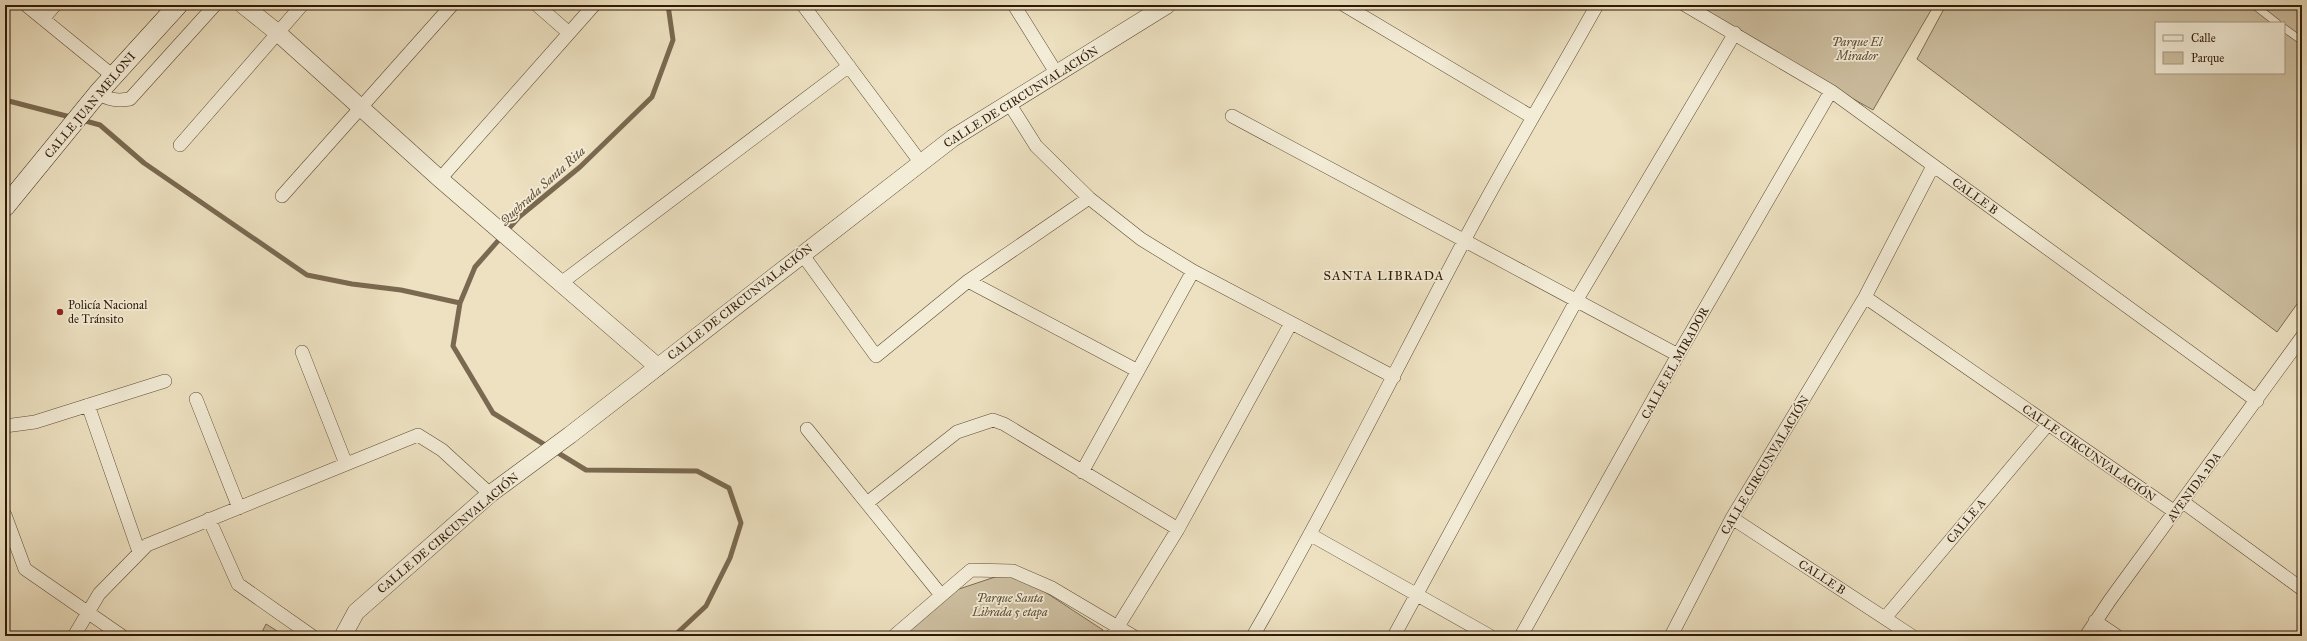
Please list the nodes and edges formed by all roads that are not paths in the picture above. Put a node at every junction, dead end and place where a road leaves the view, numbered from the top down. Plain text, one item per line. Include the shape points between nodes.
1 (26, 5) edge
2 (55, 5) edge
3 (178, 5) edge
4 (215, 5) edge
5 (243, 5) edge
6 (302, 5) edge
7 (452, 5) edge
8 (536, 5) edge
9 (594, 5) edge
10 (803, 5) edge
11 (1014, 5) edge
12 (1167, 5) edge
13 (1344, 5) edge
14 (1597, 5) edge
15 (1685, 5) edge
16 (2254, 5) edge
17 (43, 19) junction
18 (2276, 22) edge
19 (2285, 29) edge
20 (278, 33) junction
21 (569, 33) junction
22 (1735, 33) junction
23 (2302, 41) edge
24 (849, 66) junction
25 (1056, 74) junction
26 (112, 76) junction
27 (1831, 91) junction
28 (98, 94) junction
29 (1009, 104) junction
30 (360, 107) junction
31 (1232, 116) dead end
32 (1532, 117) junction
33 (180, 145) dead end
34 (921, 163) junction
35 (1933, 166) junction
36 (440, 179) junction
37 (282, 196) dead end
38 (1089, 198) junction
39 (5, 207) edge
40 (1464, 241) junction
41 (802, 254) junction
42 (1193, 271) junction
43 (968, 281) junction
44 (560, 283) junction
45 (1865, 297) junction
46 (1576, 301) junction
47 (1291, 323) junction
48 (2302, 337) edge
49 (302, 352) dead end
50 (1678, 355) junction
51 (658, 366) junction
52 (1138, 371) junction
53 (1394, 377) junction
54 (164, 381) dead end
55 (196, 399) dead end
56 (2257, 400) junction
57 (88, 405) junction
58 (2048, 424) junction
59 (5, 426) edge
60 (808, 429) dead end
61 (346, 464) junction
62 (1082, 472) junction
63 (490, 494) junction
64 (2183, 502) junction
65 (867, 503) junction
66 (239, 508) junction
67 (2175, 512) junction
68 (5, 515) edge
69 (1732, 518) junction
70 (209, 519) junction
71 (1178, 530) junction
72 (1311, 535) junction
73 (139, 552) junction
74 (2302, 589) edge
75 (941, 595) junction
76 (1418, 595) junction
77 (88, 613) junction
78 (1885, 618) junction
79 (2095, 621) junction
80 (1115, 631) edge
81 (74, 636) edge
82 (122, 636) edge
83 (312, 636) edge
84 (343, 636) edge
85 (894, 636) edge
86 (1133, 636) edge
87 (1253, 636) edge
88 (1394, 636) edge
89 (1490, 636) edge
90 (1521, 636) edge
91 (1671, 636) edge
92 (1912, 636) edge
93 (2086, 636) edge
94 (2117, 636) edge

1 - 17 street
2 - 17 street
3 - 26 main road, CALLE JUAN MELONI
4 - 28 street via 130,99 118,101
5 - 20 street
6 - 20 street
7 - 30 street
8 - 21 street
9 - 21 street
10 - 24 street
11 - 25 street
12 - 25 street, CALLE DE CIRCUNVALACIÓN
13 - 32 street
14 - 32 street
15 - 22 street, CALLE B
16 - 18 lane
17 - 26 street
19 - 23 lane
20 - 30 street
20 - 33 street
21 - 36 street
22 - 27 street, CALLE B
22 - 46 street
24 - 34 street
24 - 44 street
25 - 29 street, CALLE DE CIRCUNVALACIÓN
26 - 28 main road, CALLE JUAN MELONI
27 - 35 street, CALLE B
27 - 50 street, CALLE EL MIRADOR
28 - 39 main road, CALLE JUAN MELONI
29 - 34 street, CALLE DE CIRCUNVALACIÓN via 953,138
29 - 38 street via 1036,146
30 - 36 street
30 - 37 street
31 - 40 street
32 - 40 street
34 - 41 street, CALLE DE CIRCUNVALACIÓN
35 - 45 street, CALLE CIRCUNVALACIÓN
35 - 56 street, CALLE B
36 - 44 street
38 - 42 street via 1140,239
38 - 43 street
40 - 46 street
40 - 53 street
41 - 43 street via 876,356
41 - 51 street, CALLE DE CIRCUNVALACIÓN
42 - 47 street
42 - 52 street
43 - 52 street
44 - 51 street
45 - 58 street, CALLE CIRCUNVALACIÓN
45 - 69 street, CALLE CIRCUNVALACIÓN
46 - 50 street
46 - 76 street
47 - 53 street
47 - 71 street
48 - 56 street, AVENIDA 2DA
49 - 61 street
50 - 90 street, CALLE EL MIRADOR
51 - 63 street, CALLE DE CIRCUNVALACIÓN
52 - 62 street
53 - 72 street
54 - 57 street
55 - 66 street
56 - 64 street, AVENIDA 2DA
57 - 59 street via 35,422
57 - 73 street
58 - 67 street, CALLE CIRCUNVALACIÓN
58 - 78 street, CALLE A
60 - 65 street
61 - 63 street via 418,435 442,450
61 - 66 street
62 - 65 street via 1004,424 993,420 958,432
62 - 71 street
63 - 84 street, CALLE DE CIRCUNVALACIÓN via 356,612
64 - 67 street, AVENIDA 2DA
64 - 74 street
65 - 75 street
66 - 70 street
67 - 79 street, AVENIDA 2DA
68 - 77 street via 25,569
69 - 78 street, CALLE B
69 - 91 street, CALLE CIRCUNVALACIÓN
70 - 73 street via 147,545
70 - 83 street via 238,584
71 - 80 street
72 - 76 street
72 - 87 street
73 - 77 street via 99,594
75 - 80 street via 971,570 1013,571 1052,588
75 - 85 street
76 - 88 street
76 - 89 street
77 - 81 street
77 - 82 street
78 - 92 street, CALLE B
79 - 93 street, AVENIDA 2DA
79 - 94 street
80 - 86 street

